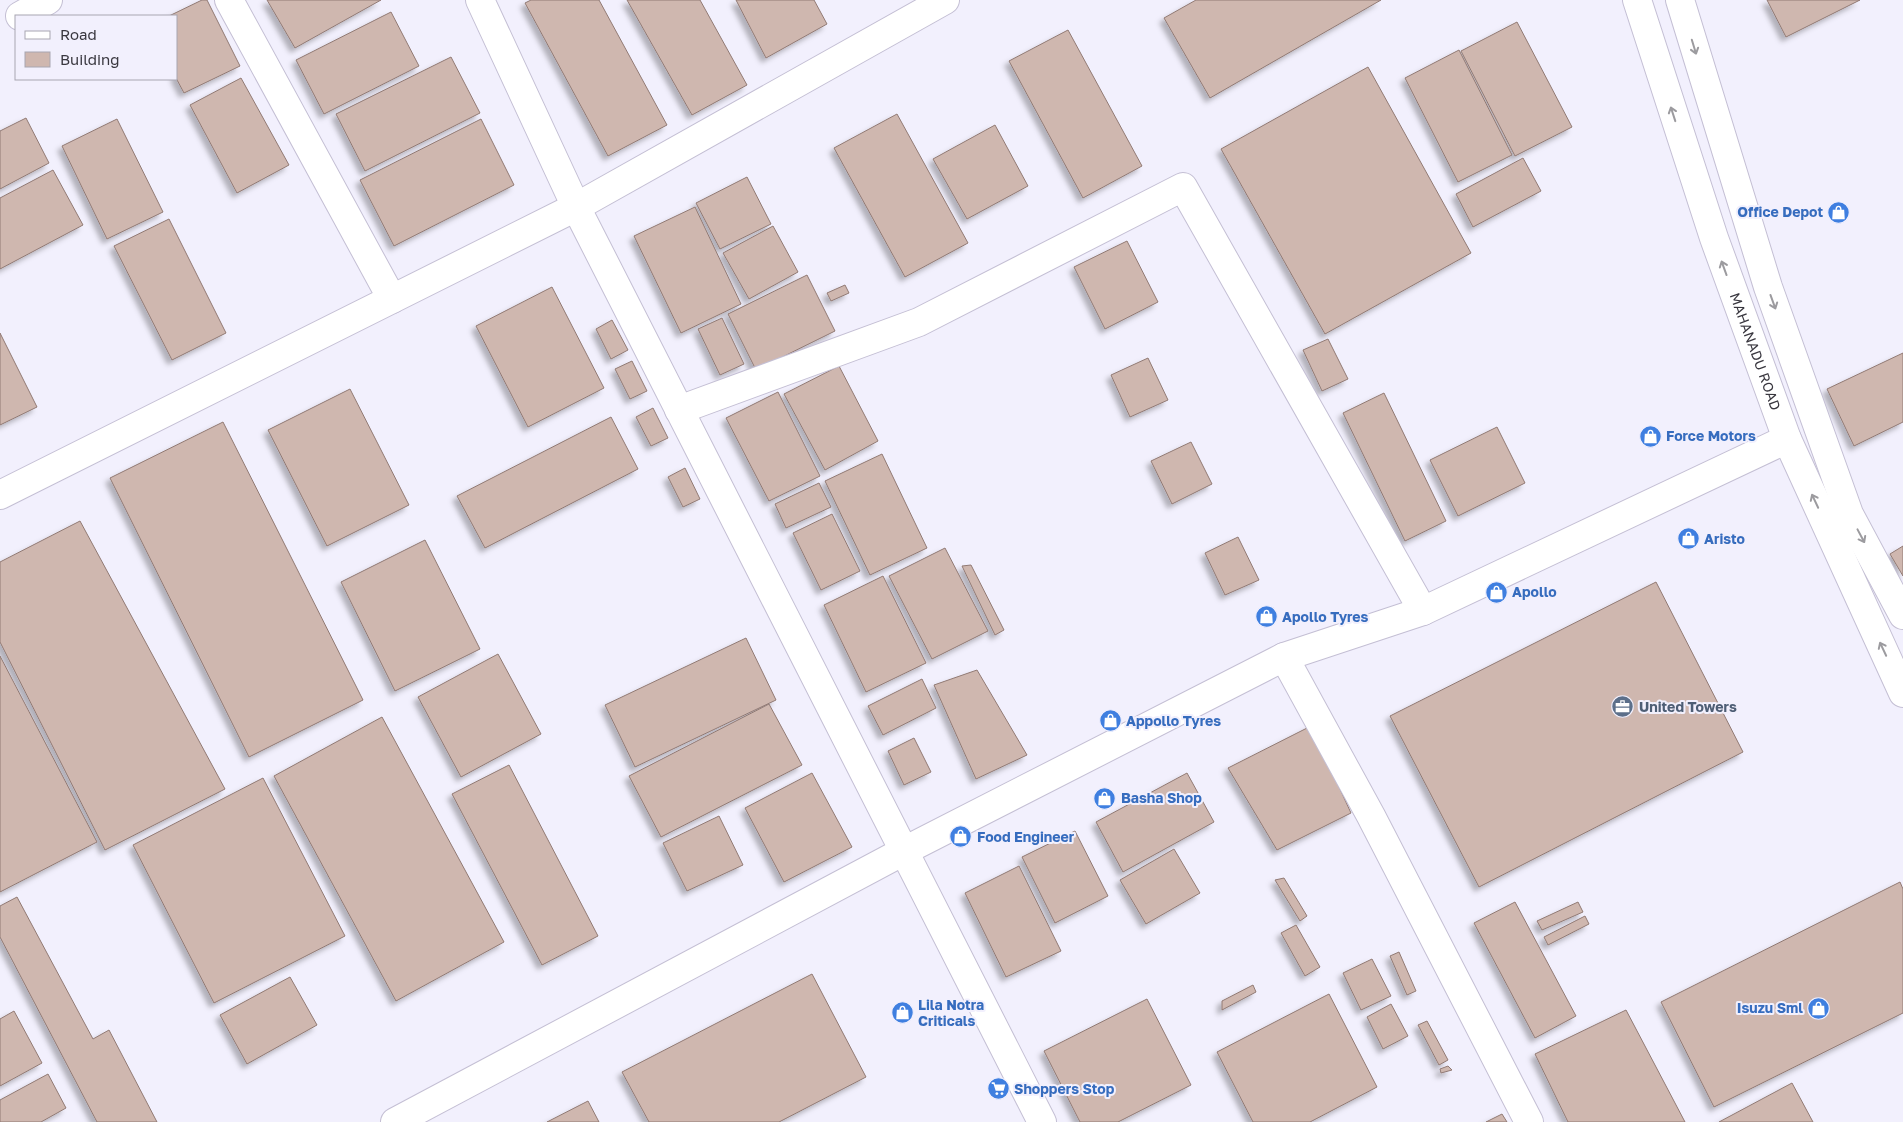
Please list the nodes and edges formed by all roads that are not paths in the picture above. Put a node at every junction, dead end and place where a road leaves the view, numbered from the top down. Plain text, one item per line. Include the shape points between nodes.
1 (48, 0) edge
2 (230, 0) edge
3 (480, 0) edge
4 (945, 0) edge
5 (1637, 0) edge
6 (1680, 0) edge
7 (22, 15) edge
8 (15, 20) edge
9 (0, 28) edge
10 (576, 207) junction
11 (392, 299) junction
12 (679, 410) junction
13 (1787, 439) junction
14 (0, 495) edge
15 (1423, 611) junction
16 (1903, 615) edge
17 (1284, 657) junction
18 (1903, 693) edge
19 (904, 852) junction
20 (395, 1122) edge
21 (1042, 1122) edge
22 (1529, 1122) edge

1 - 7 street
2 - 11 street
3 - 10 street
4 - 10 street
13 -> 5 street, MAHANADU ROAD via 1714,238
6 -> 16 street via 1768,288 1846,505
8 - 9 street
10 - 11 street
10 - 12 street
11 - 14 street
12 - 15 street via 919,322 1183,187
12 - 19 street
13 - 15 street
18 -> 13 street, MAHANADU ROAD
15 - 17 street
17 - 19 street
17 - 22 street via 1371,816
19 - 20 street
19 - 21 street

